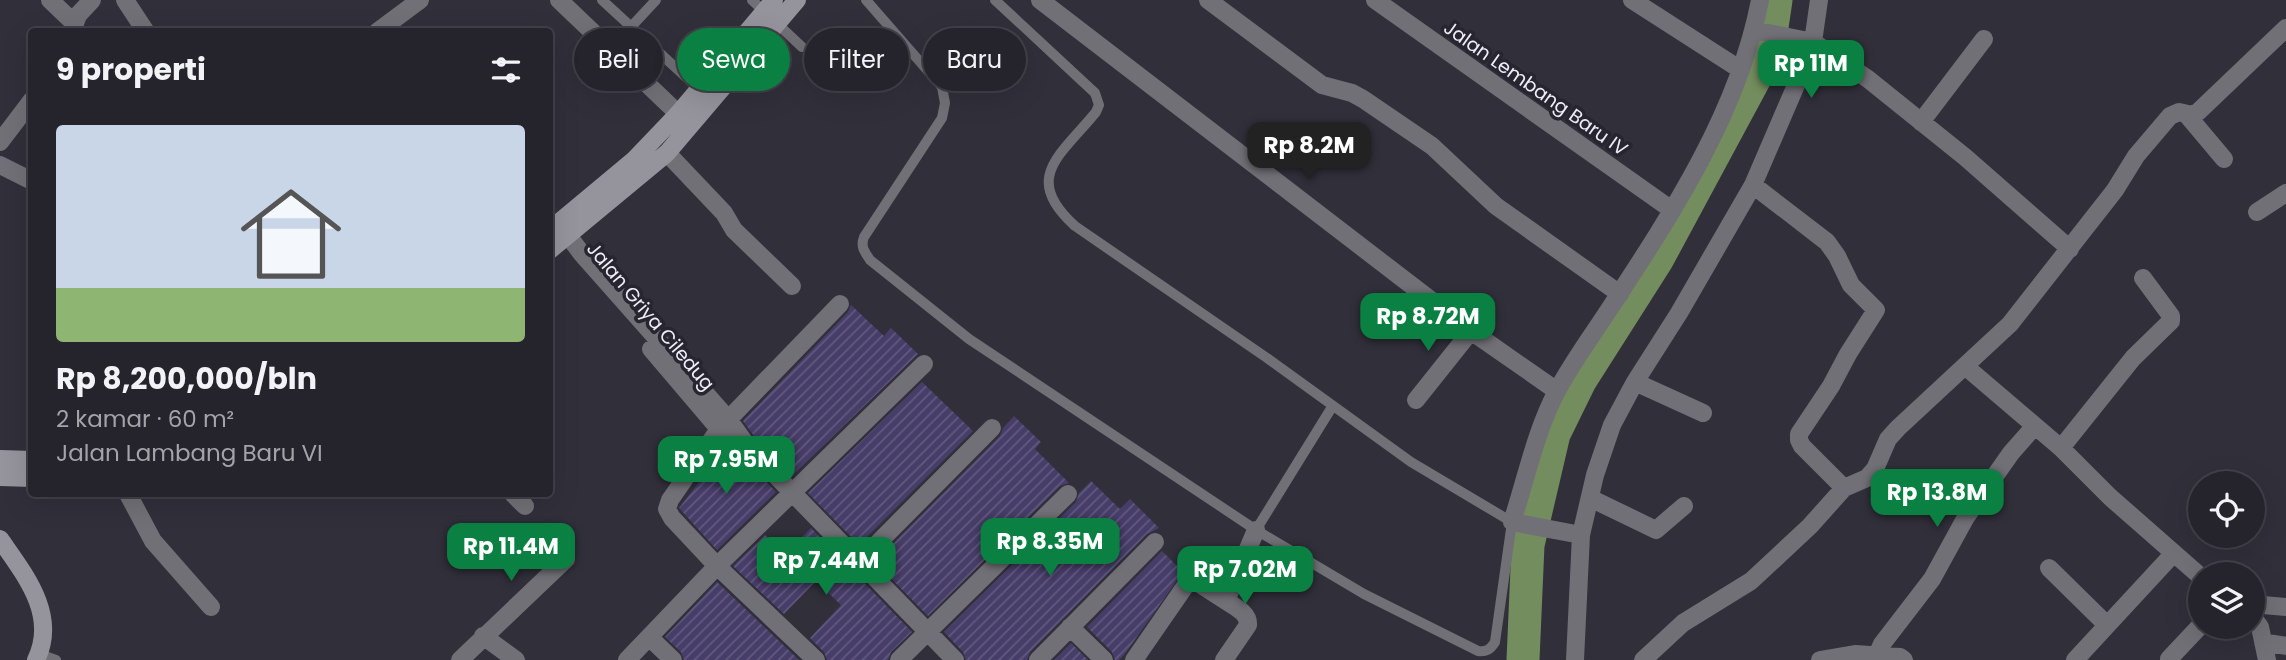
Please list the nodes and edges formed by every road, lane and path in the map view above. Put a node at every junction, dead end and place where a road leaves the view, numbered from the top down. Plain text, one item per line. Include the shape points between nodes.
1 (50, 0) edge
2 (92, 0) edge
3 (125, 0) edge
4 (420, 0) edge
5 (559, 0) edge
6 (602, 0) edge
7 (656, 0) edge
8 (797, 0) edge
9 (866, 0) edge
10 (995, 0) edge
11 (1040, 0) edge
12 (1208, 0) edge
13 (1375, 0) edge
14 (1632, 0) edge
15 (1819, 0) edge
16 (1758, 1) edge
17 (767, 8) edge
18 (73, 27) edge
19 (630, 27) junction
20 (143, 28) edge
21 (382, 28) edge
22 (750, 28) edge
23 (2286, 28) edge
24 (1760, 31) junction
25 (1984, 39) dead end
26 (1806, 41) junction
27 (802, 47) dead end
28 (677, 70) edge
29 (1741, 70) junction
30 (699, 91) edge
31 (28, 105) edge
32 (2187, 115) junction
33 (685, 120) junction
34 (1921, 122) junction
35 (0, 142) edge
36 (667, 153) junction
37 (2224, 159) dead end
38 (0, 164) edge
39 (28, 179) edge
40 (1753, 185) junction
41 (2286, 194) edge
42 (1672, 210) junction
43 (2256, 212) dead end
44 (556, 235) edge
45 (2070, 249) junction
46 (2143, 278) dead end
47 (792, 286) dead end
48 (1620, 294) junction
49 (840, 304) dead end
50 (1471, 331) junction
51 (924, 364) dead end
52 (1966, 367) junction
53 (1635, 382) junction
54 (1557, 391) junction
55 (1416, 400) dead end
56 (1332, 407) junction
57 (1703, 413) dead end
58 (723, 424) junction
59 (2034, 427) junction
60 (992, 428) dead end
61 (2062, 449) junction
62 (0, 459) edge
63 (28, 460) edge
64 (0, 477) edge
65 (28, 478) edge
66 (1844, 488) junction
67 (793, 493) junction
68 (1068, 494) dead end
69 (130, 497) edge
70 (1590, 498) junction
71 (1684, 506) dead end
72 (1516, 523) junction
73 (1256, 530) junction
74 (1581, 535) junction
75 (0, 540) edge
76 (1155, 542) dead end
77 (2174, 553) junction
78 (566, 559) dead end
79 (859, 562) junction
80 (2188, 565) edge
81 (717, 566) junction
82 (2049, 568) dead end
83 (1226, 601) junction
84 (2265, 605) edge
85 (211, 607) dead end
86 (2286, 607) edge
87 (2107, 625) junction
88 (1070, 627) junction
89 (928, 632) junction
90 (483, 636) junction
91 (649, 637) junction
92 (2188, 639) edge
93 (2262, 639) edge
94 (2263, 642) junction
95 (2286, 646) edge
96 (1877, 654) junction
97 (44, 658) edge
98 (2169, 659) edge
99 (460, 660) edge
100 (516, 660) edge
101 (627, 660) edge
102 (673, 660) edge
103 (816, 660) edge
104 (899, 660) edge
105 (955, 660) edge
106 (1038, 660) edge
107 (1104, 660) edge
108 (1135, 660) edge
109 (1224, 660) edge
110 (1575, 660) edge
111 (1643, 660) edge
112 (1820, 660) edge
113 (1905, 660) edge
114 (2074, 660) edge
115 (2267, 660) edge

1 - 18 street
2 - 18 street
3 - 20 street
4 - 21 street
5 - 33 street
6 - 19 lane
7 - 19 lane
8 - 17 main road
9 - 73 lane via 942,87 945,103 942,118 864,237 863,250 870,260 969,339
10 - 56 lane via 1095,93 1099,105 1051,167 1047,180 1061,214
11 - 50 street
12 - 48 street via 1305,74 1363,99 1432,145 1496,206
13 - 42 street, Jalan Lembang Baru IV
14 - 29 street
15 - 26 street
16 - 24 street
17 - 22 main road
17 - 27 lane
17 - 33 main road
19 - 28 lane
23 - 32 street via 2198,112
24 - 26 street
24 - 29 street
25 - 34 street
26 - 34 street via 1868,79
26 - 40 street via 1806,62
29 - 42 street
30 - 33 main road
31 - 35 street
32 - 37 street
32 - 45 street via 2175,113 2164,123
33 - 36 main road
33 - 44 main road via 634,160
34 - 45 street
36 - 44 main road
36 - 47 street via 734,230
38 - 39 street
40 - 53 street
40 - 66 street via 1827,242 1850,285 1876,310 1799,433 1802,446
41 - 43 street
42 - 48 street
44 - 58 street, Jalan Griya Ciledug
45 - 52 street via 2010,324
46 - 61 street via 2171,321 2133,358
48 - 54 street
49 - 58 street
50 - 54 street
50 - 55 street
51 - 67 street
52 - 59 street
52 - 66 street via 1888,439 1867,478
53 - 57 street
53 - 70 street via 1612,425
54 - 72 street
56 - 72 lane via 1410,461
56 - 73 lane
58 - 67 street, Jalan Griya Ciledug
58 - 81 street via 667,509
59 - 61 street
59 - 96 street via 1966,517 1932,579
60 - 79 street
61 - 77 street
62 - 63 main road
64 - 65 main road
66 - 111 street via 1751,581 1683,623
67 - 79 street, Jalan Griya Ciledug
67 - 81 street
68 - 89 street
69 - 85 street via 153,541
70 - 71 street via 1656,530
70 - 74 street
72 - 73 lane via 1494,642 1485,651 1364,594
72 - 74 street
73 - 83 street
74 - 110 street
75 - 97 main road via 37,596 44,618
76 - 88 street
77 - 80 street
77 - 87 street
78 - 90 street
79 - 89 street, Jalan Griya Ciledug
81 - 91 street
81 - 103 street
82 - 87 street
83 - 108 street via 1195,580 1188,582
83 - 109 street via 1249,619
84 - 86 street
87 - 114 street
88 - 106 street
88 - 107 street
89 - 104 street
89 - 105 street, Jalan Griya Ciledug
90 - 99 street
90 - 100 street
91 - 101 street
91 - 102 street
92 - 98 street
93 - 94 street
94 - 95 street
94 - 115 street
96 - 112 street
96 - 113 street

